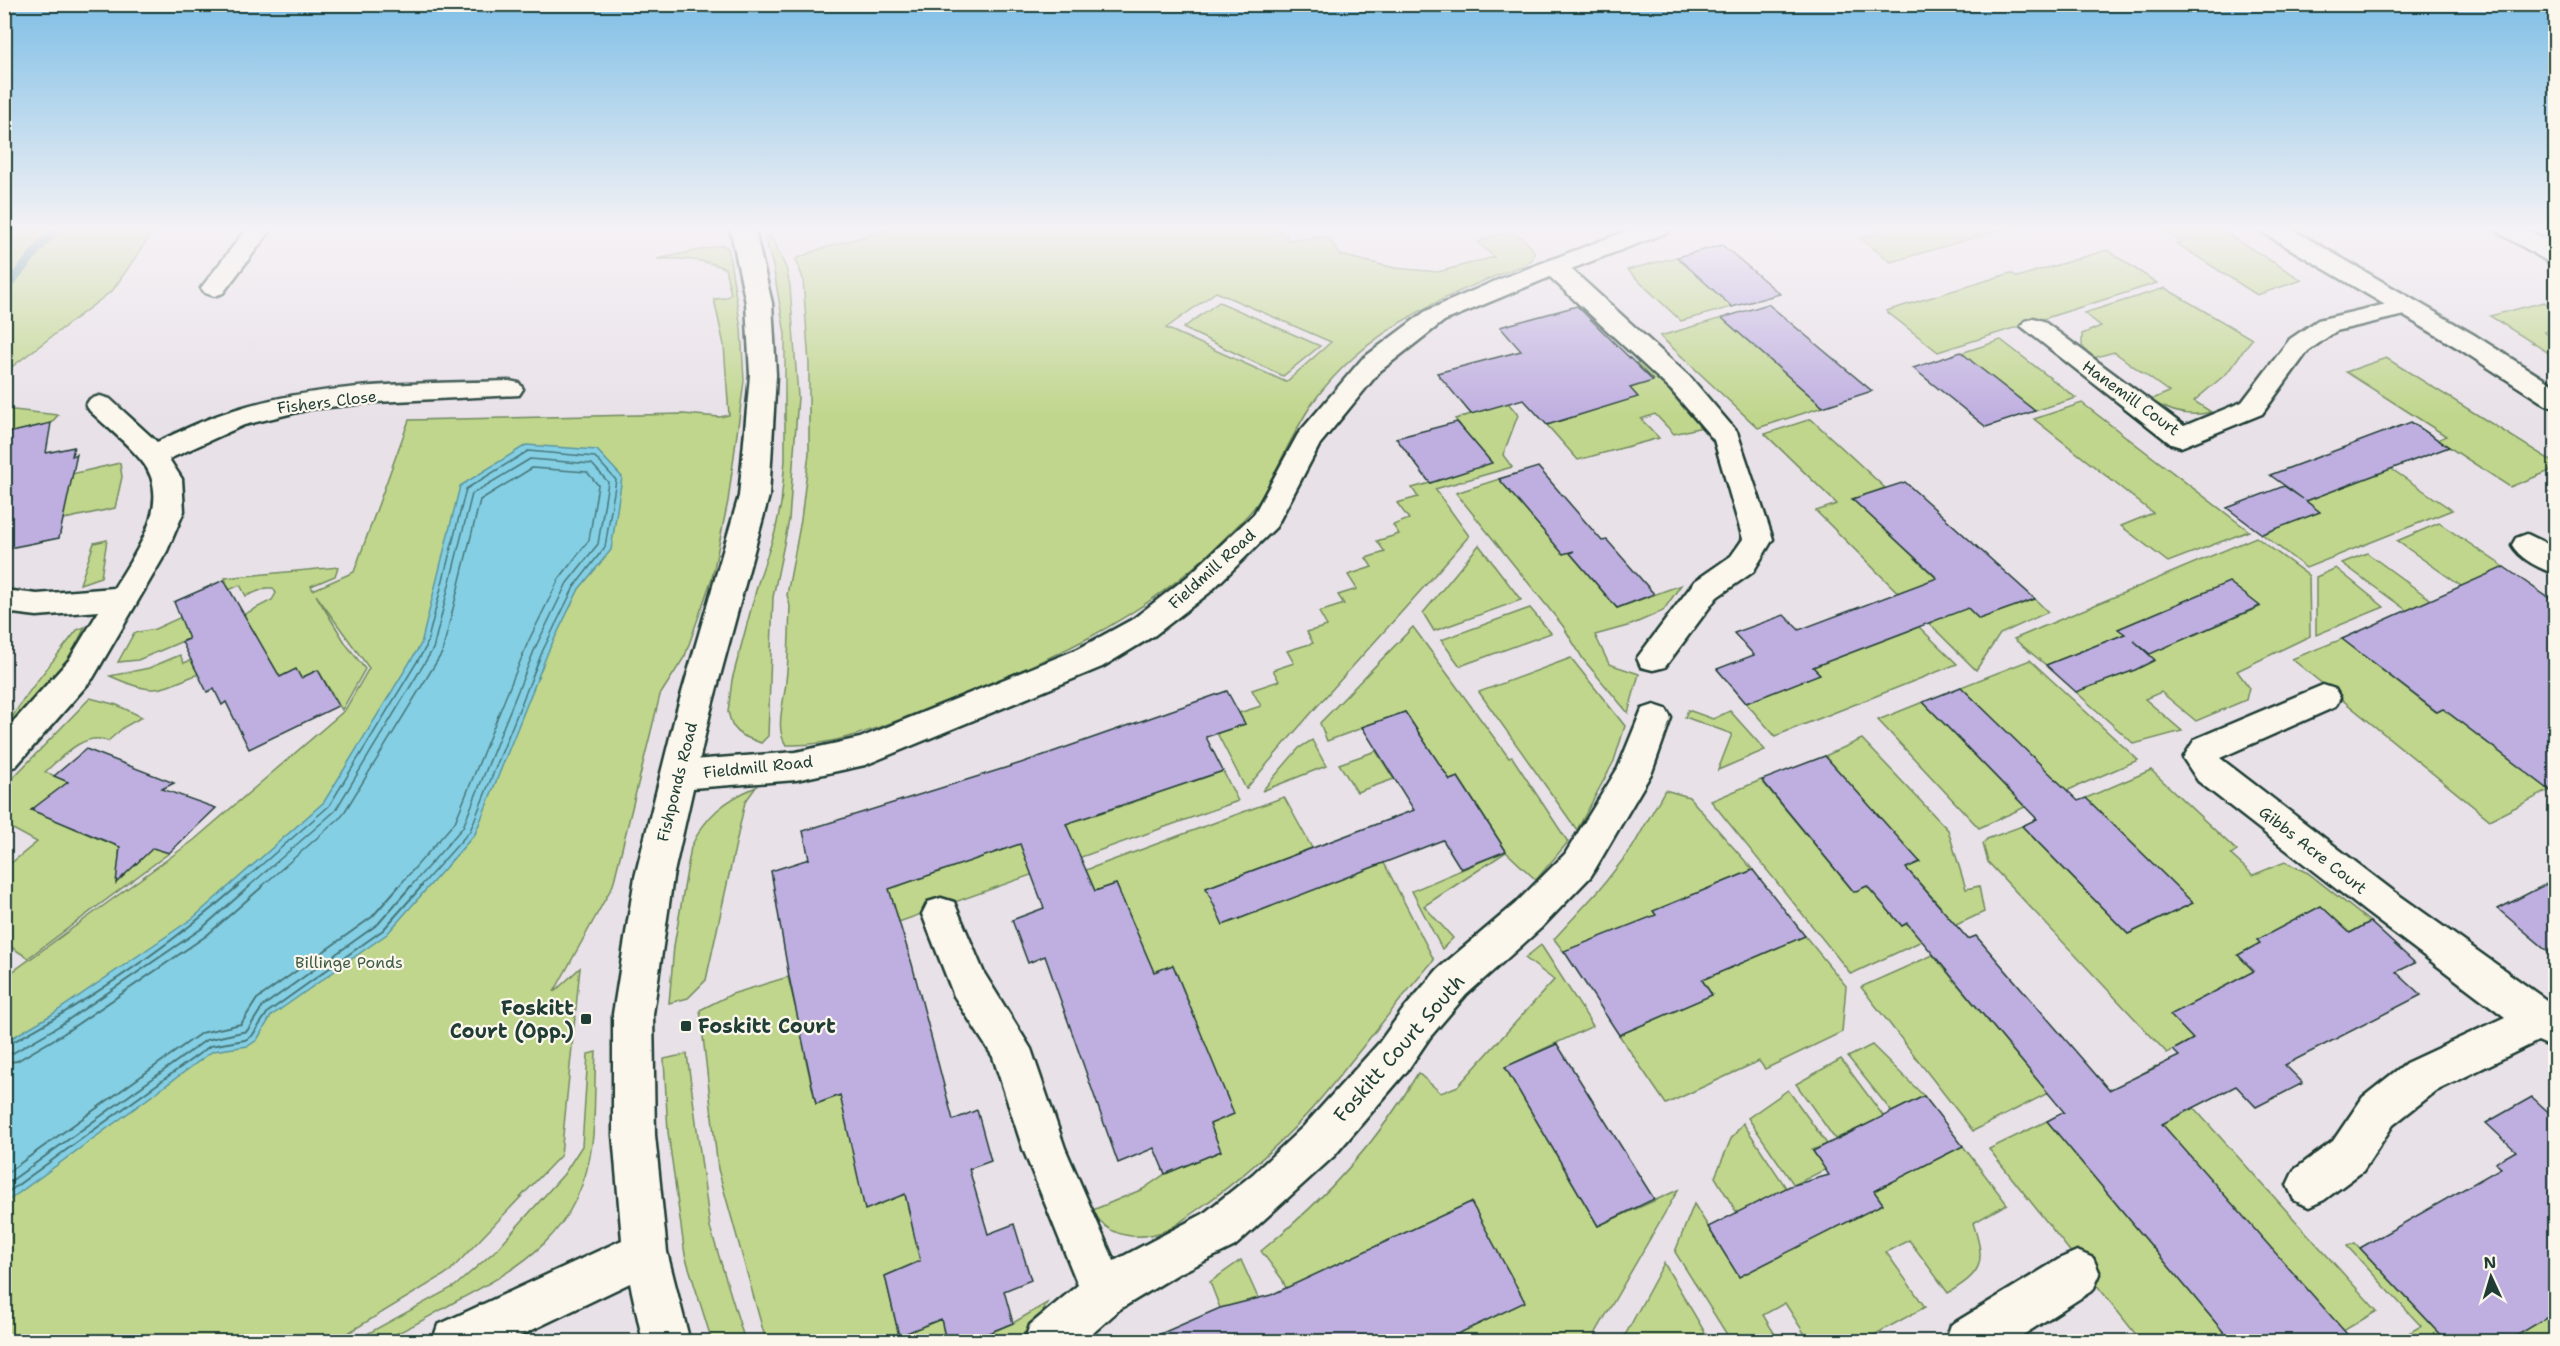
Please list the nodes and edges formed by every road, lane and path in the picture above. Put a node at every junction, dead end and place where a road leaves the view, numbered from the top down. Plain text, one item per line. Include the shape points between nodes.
1 (756, 290) edge
2 (1496, 290) edge
3 (1579, 290) edge
4 (2377, 290) edge
5 (2408, 308) junction
6 (2034, 326) dead end
7 (509, 389) dead end
8 (2556, 399) edge
9 (100, 405) dead end
10 (153, 456) junction
11 (2528, 545) dead end
12 (2556, 562) edge
13 (125, 598) junction
14 (4, 602) edge
15 (1653, 658) dead end
16 (2323, 698) dead end
17 (1654, 718) dead end
18 (4, 756) edge
19 (679, 775) junction
20 (942, 914) dead end
21 (2548, 1025) edge
22 (2309, 1185) dead end
23 (645, 1252) junction
24 (2077, 1274) dead end
25 (1104, 1293) junction
26 (455, 1341) edge
27 (667, 1341) edge
28 (1047, 1341) edge
29 (1968, 1341) edge

1 - 19 street, Fishponds Road via 763,375 754,496
2 - 19 street, Fieldmill Road via 1436,316 1371,364 1308,440 1265,520 1198,585 1144,627 1090,658 865,751 796,766
3 - 15 street via 1681,384 1727,438 1758,539 1742,564 1706,589
4 - 5 street
5 - 6 street, Hanemill Court via 2327,325 2299,345 2252,408 2181,438
5 - 8 street
7 - 10 street, Fishers Close via 296,403 244,416
9 - 10 street
10 - 13 street via 167,480 169,511
11 - 12 street
13 - 14 street via 37,605
13 - 18 street via 81,669
16 - 21 street, Gibbs Acre Court via 2207,749 2200,758 2210,771 2379,901
17 - 25 street, Foskitt Court South via 1634,772 1578,865 1528,916 1452,982 1319,1140 1218,1230
19 - 23 street, Fishponds Road via 654,877 633,1014 634,1135
20 - 25 street via 968,983 1011,1049 1044,1149
21 - 22 street, Gibbs Acre Court via 2421,1077 2378,1111 2348,1155
23 - 26 street
23 - 27 street, Fishponds Road
24 - 29 street
25 - 28 street, Foskitt Court South

